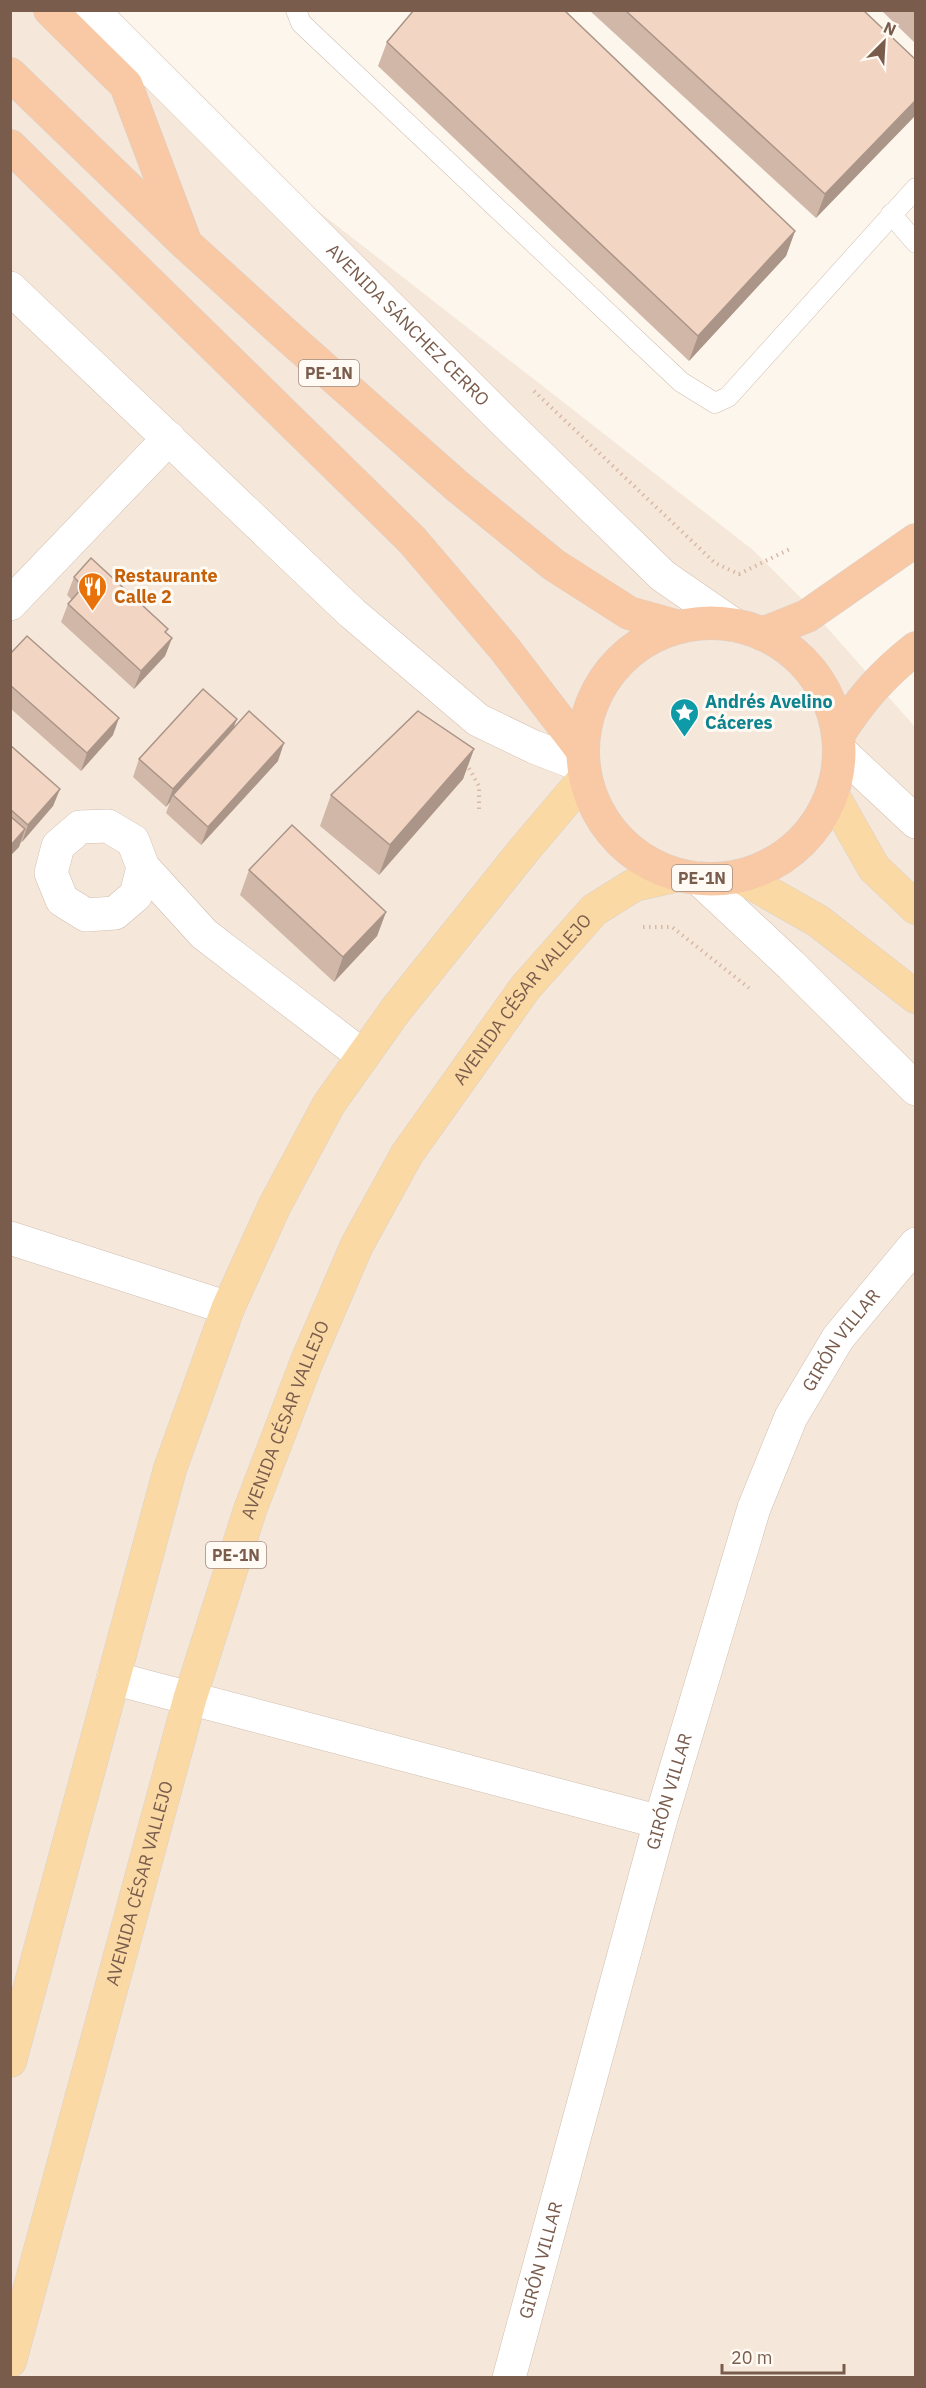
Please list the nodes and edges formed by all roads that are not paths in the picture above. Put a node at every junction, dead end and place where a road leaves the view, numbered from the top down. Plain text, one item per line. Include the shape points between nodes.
1 (50, 10) edge
2 (92, 10) edge
3 (296, 10) edge
4 (10, 74) edge
5 (10, 146) edge
6 (915, 188) edge
7 (891, 214) junction
8 (915, 243) edge
9 (186, 244) junction
10 (10, 288) edge
11 (169, 438) junction
12 (915, 540) edge
13 (10, 604) edge
14 (679, 627) junction
15 (748, 630) junction
16 (915, 648) edge
17 (839, 743) junction
18 (584, 765) junction
19 (832, 794) junction
20 (915, 822) edge
21 (143, 867) dead end
22 (689, 876) junction
23 (739, 876) junction
24 (915, 908) edge
25 (915, 997) edge
26 (363, 1056) junction
27 (915, 1089) edge
28 (10, 1238) edge
29 (915, 1244) edge
30 (228, 1308) junction
31 (113, 1678) junction
32 (190, 1698) junction
33 (660, 1822) junction
34 (10, 2061) edge
35 (10, 2361) edge
36 (509, 2378) edge

1 - 9 highway via 126,85
2 - 15 street, AVENIDA SÁNCHEZ CERRO via 663,576
3 - 7 lane via 301,23 681,382 715,403 728,397
4 - 9 highway, PE-1N
5 - 18 highway, PE-1N via 412,540 504,648
6 - 7 lane
7 - 8 lane
9 - 14 highway, PE-1N via 457,486 554,565 629,613
10 - 11 street
11 - 13 street
11 - 18 street via 352,614 478,720
12 - 15 highway via 807,616
14 - 15 highway, PE-1N via 706,623
14 - 18 highway, PE-1N via 635,647 602,682 585,726
15 - 17 highway, PE-1N via 782,644 814,675 834,714
16 - 17 highway via 860,702
17 - 19 highway, PE-1N via 838,773
17 - 20 street
18 - 22 highway, PE-1N via 591,798 626,847 660,868
18 - 26 main road via 524,850
19 - 23 highway, PE-1N via 824,814 796,847 779,860
19 - 24 main road via 874,868
21 - 26 street via 204,934
22 - 23 highway, PE-1N
22 - 27 street via 791,965
22 - 32 main road, AVENIDA CÉSAR VALLEJO / PE-1N via 634,885 594,910 525,988 407,1154 357,1245 307,1361 250,1510
23 - 25 main road via 818,921
26 - 30 main road via 329,1104 280,1195
28 - 30 street
29 - 33 street, GIRÓN VILLAR via 838,1338 791,1417 754,1508
30 - 31 main road via 170,1470
31 - 32 street
31 - 34 main road
32 - 33 street
32 - 35 main road, AVENIDA CÉSAR VALLEJO / PE-1N
33 - 36 street, GIRÓN VILLAR

